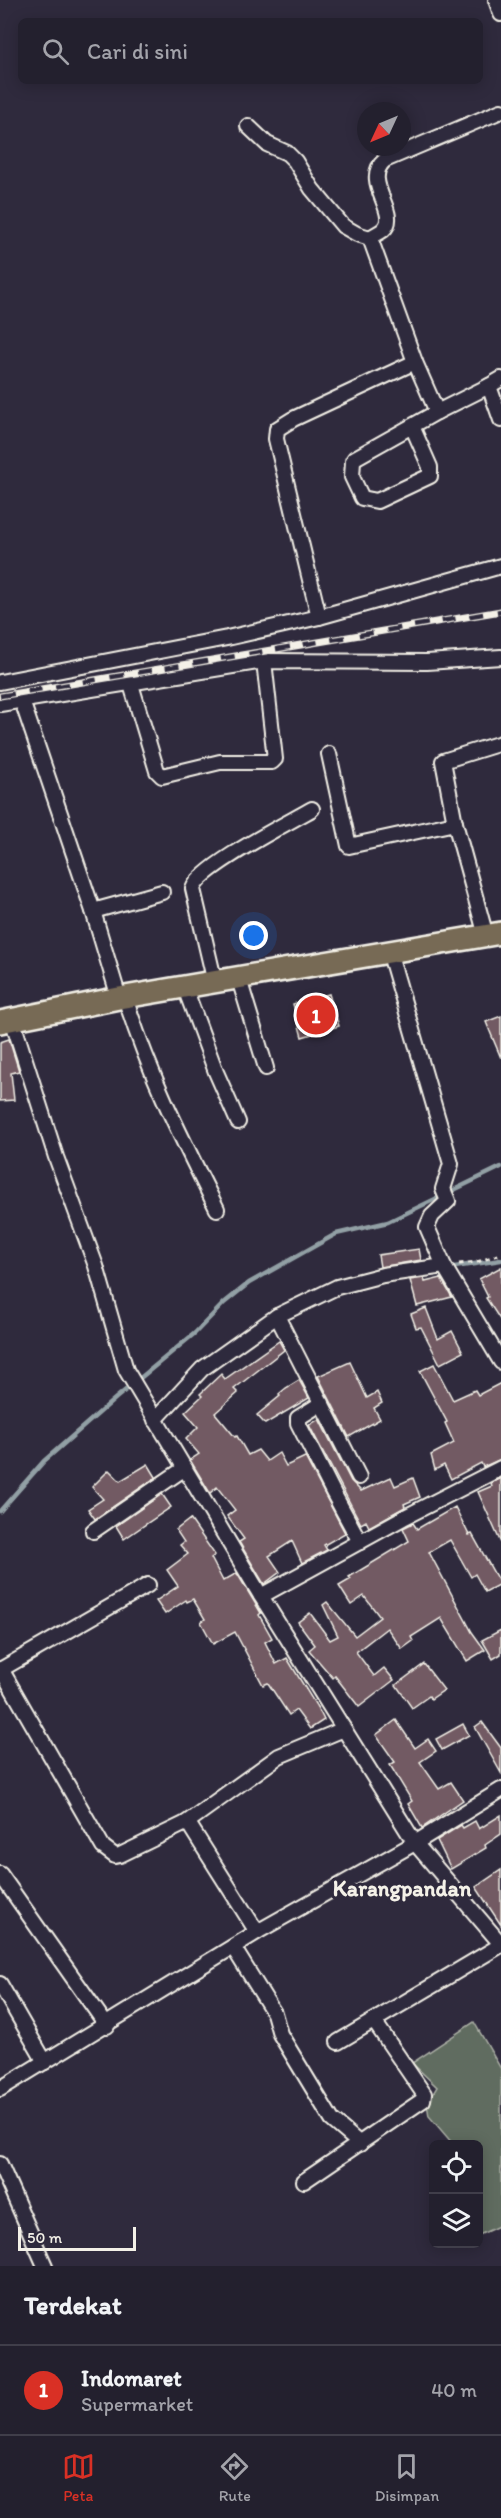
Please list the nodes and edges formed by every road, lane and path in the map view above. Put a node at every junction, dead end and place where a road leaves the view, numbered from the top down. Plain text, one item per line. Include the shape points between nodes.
1 (496, 0) edge
2 (501, 14) edge
3 (501, 111) edge
4 (248, 126) dead end
5 (370, 238) junction
6 (415, 362) junction
7 (495, 383) edge
8 (437, 412) junction
9 (501, 420) edge
10 (412, 426) junction
11 (501, 566) edge
12 (319, 617) junction
13 (501, 657) edge
14 (264, 661) junction
15 (130, 681) junction
16 (0, 682) edge
17 (22, 701) junction
18 (0, 704) edge
19 (501, 743) edge
20 (329, 754) dead end
21 (312, 809) dead end
22 (455, 823) junction
23 (162, 892) dead end
24 (93, 911) junction
25 (493, 934) edge
26 (389, 951) junction
27 (239, 979) junction
28 (215, 983) junction
29 (185, 988) junction
30 (122, 998) junction
31 (6, 1020) edge
32 (266, 1068) dead end
33 (238, 1122) dead end
34 (217, 1209) dead end
35 (501, 1254) edge
36 (446, 1269) junction
37 (277, 1316) junction
38 (501, 1362) edge
39 (322, 1403) junction
40 (154, 1419) junction
41 (184, 1468) junction
42 (501, 1468) edge
43 (359, 1477) dead end
44 (93, 1531) dead end
45 (360, 1542) junction
46 (148, 1585) dead end
47 (261, 1596) junction
48 (1, 1670) edge
49 (344, 1729) junction
50 (501, 1790) edge
51 (186, 1823) junction
52 (415, 1843) junction
53 (0, 1874) edge
54 (257, 1932) junction
55 (501, 1944) edge
56 (233, 1947) junction
57 (0, 1984) edge
58 (374, 2021) junction
59 (106, 2026) junction
60 (338, 2042) dead end
61 (45, 2062) junction
62 (0, 2089) edge
63 (360, 2144) junction
64 (0, 2164) edge
65 (304, 2181) dead end
66 (45, 2266) edge

1 - 2 street
3 - 5 street via 379,165 376,172 387,224
4 - 5 street via 267,144 295,161 312,189 344,226
5 - 6 street
6 - 8 street
6 - 12 street via 277,429 276,439
7 - 8 street
7 - 9 street
8 - 10 street
10 - 10 street via 353,461 352,477 362,498 376,501 430,476 430,467
11 - 12 street
12 - 16 street
13 - 14 street via 427,662
14 - 15 street
14 - 15 street via 275,759 272,762 220,762 162,776 157,771
15 - 17 street
17 - 18 street
17 - 24 street
19 - 22 street via 443,761
20 - 22 street via 349,846
21 - 28 street via 214,866 195,883 193,889
22 - 25 street
23 - 24 street
24 - 30 street
25 - 26 highway
26 - 27 highway
26 - 36 street via 451,1164 446,1195 427,1227
27 - 28 highway
27 - 32 street
28 - 29 highway
29 - 30 highway
29 - 33 street
30 - 31 highway
30 - 34 street via 156,1085
31 - 40 street via 96,1266 126,1370
35 - 36 path
36 - 37 street via 383,1275 337,1287
36 - 38 street
37 - 39 street
37 - 40 street via 202,1370
39 - 43 street
39 - 45 street via 302,1414 298,1423
40 - 41 street
41 - 44 street
41 - 47 street
42 - 45 street
45 - 47 street
46 - 48 street
47 - 49 street
48 - 51 street via 110,1853 120,1855
49 - 51 street via 279,1756
49 - 52 street
50 - 52 street
51 - 54 street
52 - 54 street
52 - 55 street
53 - 59 street
54 - 56 street
55 - 58 street
56 - 59 street
56 - 63 street via 332,2120
57 - 61 street
58 - 60 street
58 - 63 street via 424,2097 422,2103
59 - 61 street
61 - 62 street
63 - 65 street
64 - 66 street

